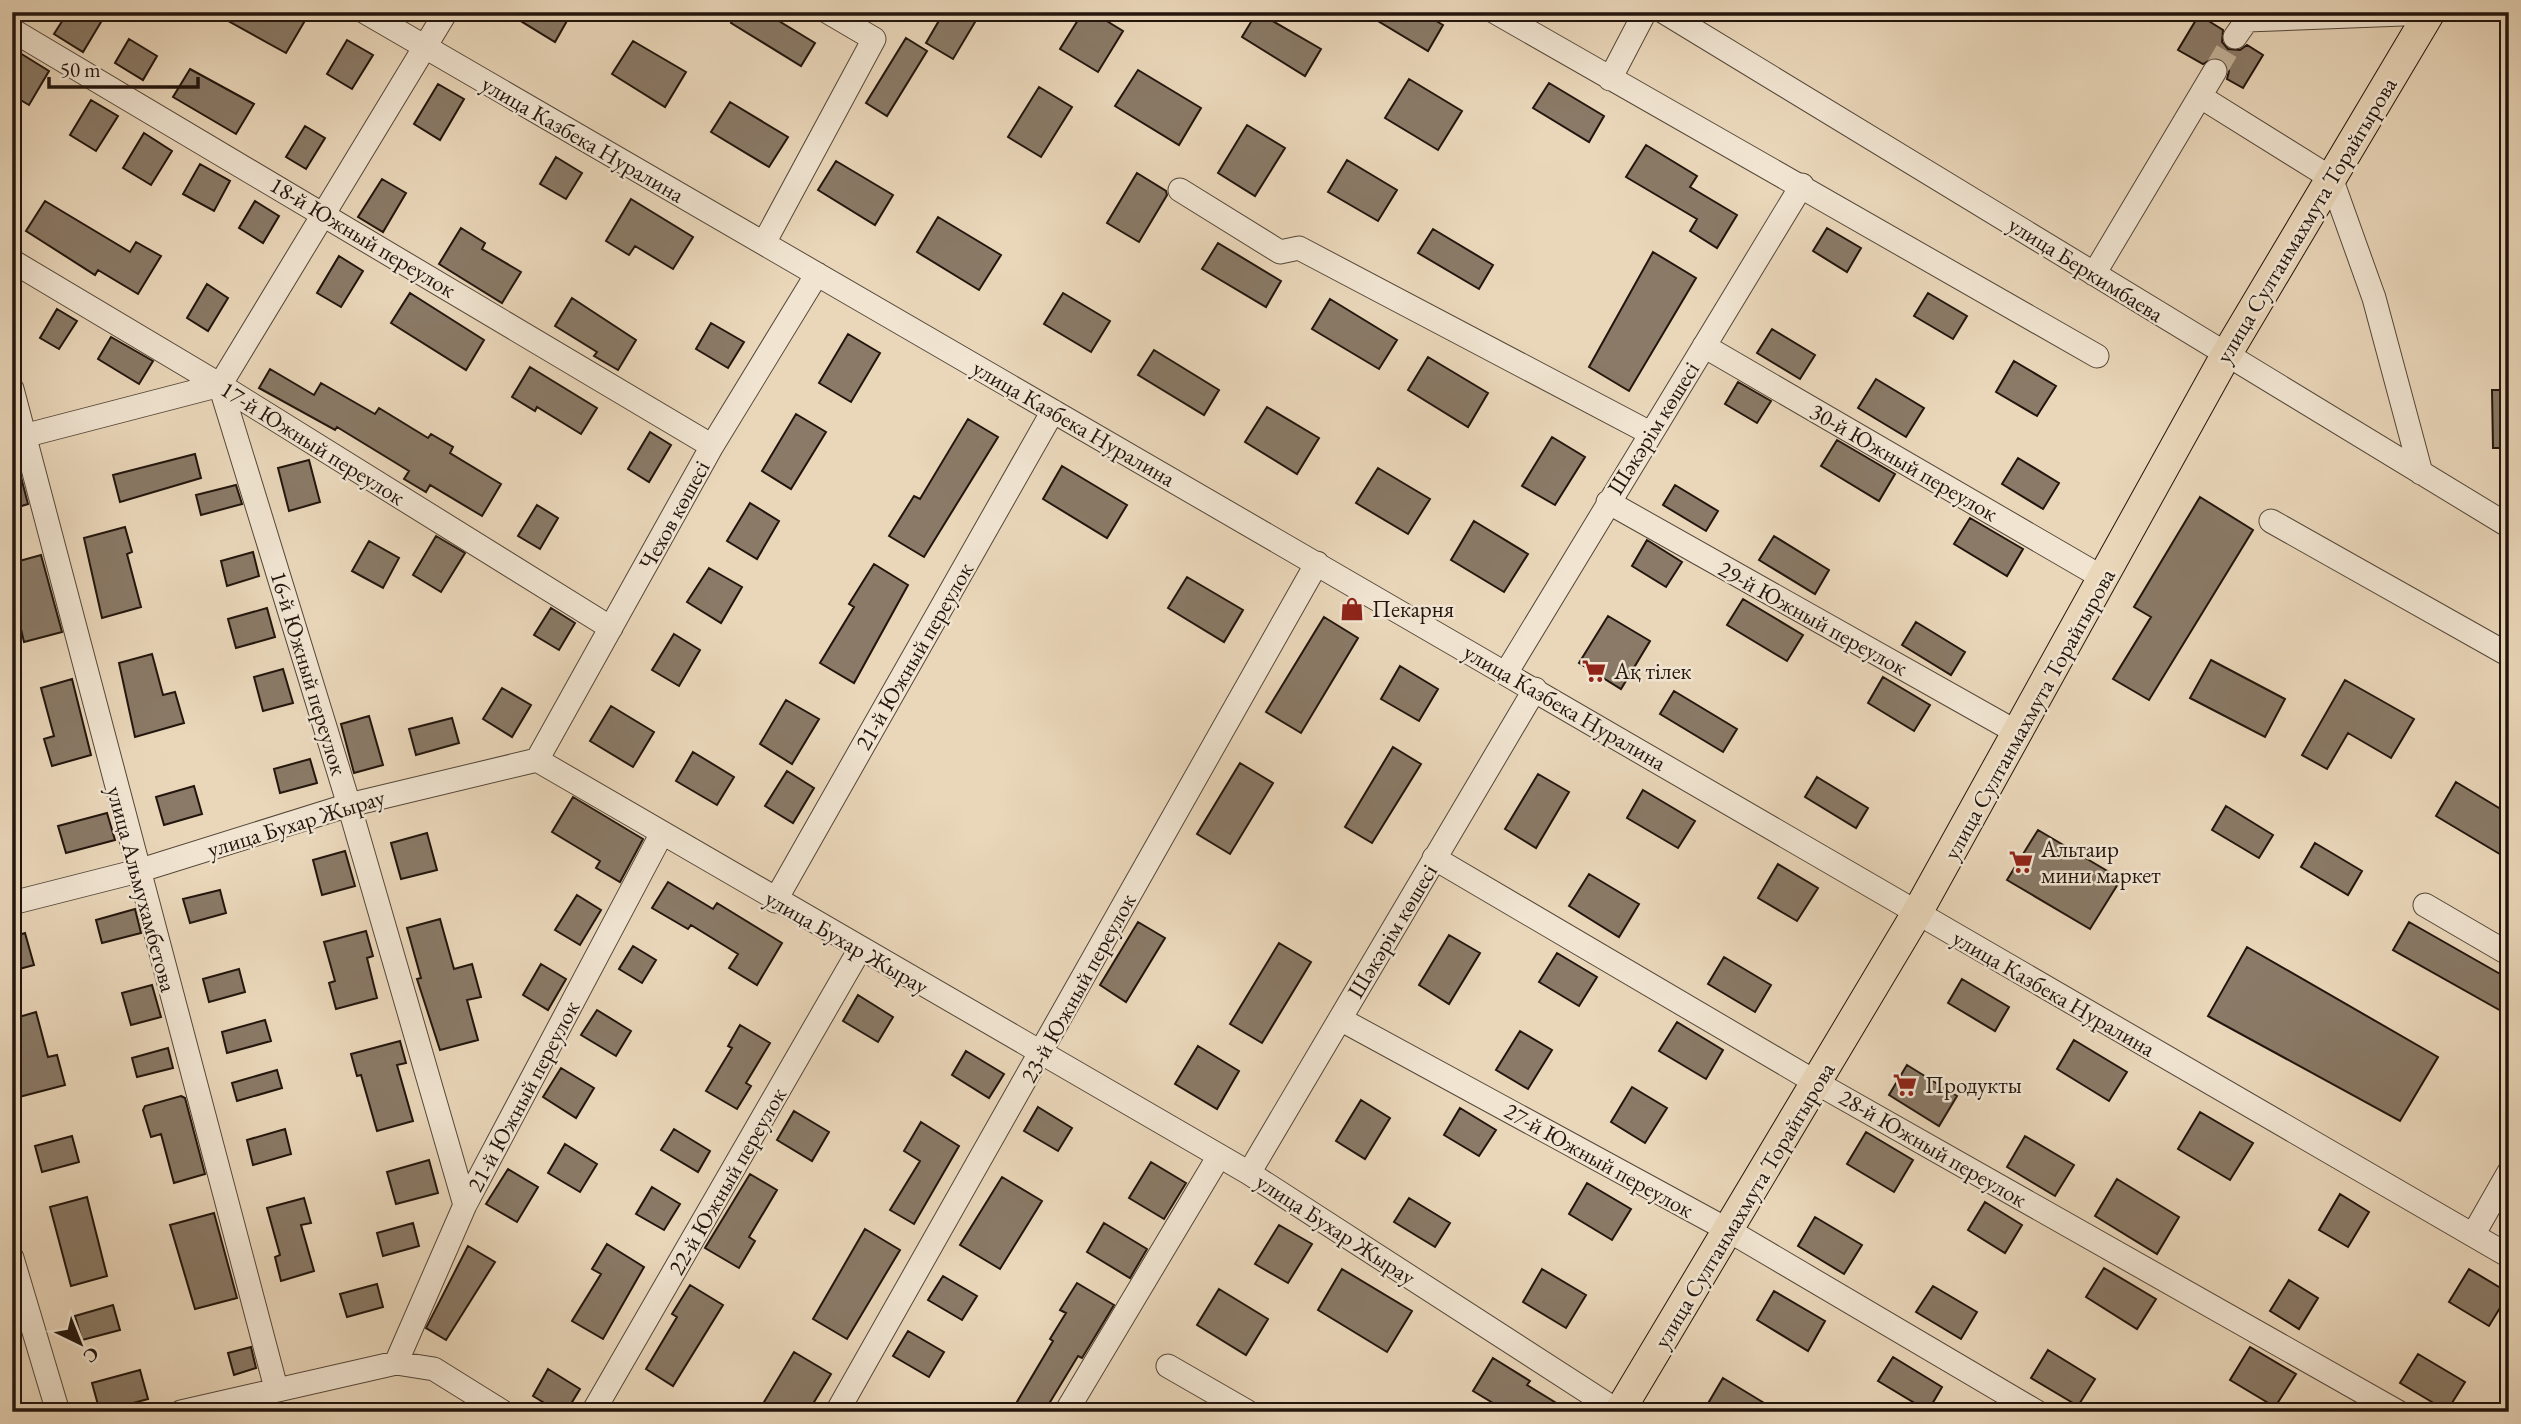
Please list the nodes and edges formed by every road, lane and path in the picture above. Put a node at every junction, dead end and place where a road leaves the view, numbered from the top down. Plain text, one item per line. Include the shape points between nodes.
1 (365, 12) edge
2 (446, 12) edge
3 (828, 12) edge
4 (1495, 12) edge
5 (1645, 12) edge
6 (2430, 13) edge
7 (1669, 14) edge
8 (12, 30) edge
9 (2235, 37) tunnel mouth
10 (426, 47) junction
11 (2215, 71) tunnel mouth
12 (1611, 79) junction
13 (2200, 97) junction
14 (2331, 178) junction
15 (1802, 185) junction
16 (1180, 190) dead end
17 (324, 213) junction
18 (764, 243) junction
19 (12, 261) edge
20 (817, 274) junction
21 (2094, 274) junction
22 (1704, 346) junction
23 (2226, 355) junction
24 (2097, 356) dead end
25 (220, 385) junction
26 (12, 389) edge
27 (1054, 411) junction
28 (1650, 433) junction
29 (17, 438) edge
30 (712, 446) junction
31 (2421, 473) junction
32 (1608, 502) junction
33 (2271, 521) dead end
34 (2509, 526) edge
35 (1317, 563) junction
36 (2105, 579) junction
37 (611, 628) junction
38 (2509, 655) edge
39 (1506, 673) junction
40 (1535, 689) junction
41 (2018, 733) junction
42 (537, 760) junction
43 (349, 804) junction
44 (662, 835) junction
45 (1434, 859) junction
46 (138, 871) junction
47 (775, 901) junction
48 (12, 903) edge
49 (2425, 905) dead end
50 (1917, 914) junction
51 (860, 950) junction
52 (2509, 954) edge
53 (1340, 1019) junction
54 (1041, 1054) junction
55 (1817, 1083) junction
56 (1219, 1156) junction
57 (2509, 1172) edge
58 (1249, 1173) junction
59 (465, 1205) junction
60 (1728, 1230) junction
61 (2473, 1235) junction
62 (2509, 1256) edge
63 (12, 1258) edge
64 (396, 1363) junction
65 (1168, 1366) dead end
66 (276, 1388) junction
67 (58, 1412) edge
68 (181, 1412) edge
69 (503, 1412) edge
70 (593, 1412) edge
71 (837, 1412) edge
72 (1066, 1412) edge
73 (1248, 1412) edge
74 (1619, 1412) edge
75 (2037, 1412) edge
76 (2398, 1412) edge

1 - 10 street, улица Казбека Нуралина
2 - 10 street
3 - 18 street via 874,39
4 - 12 street
5 - 12 street
6 - 9 street via 2247,20
6 - 14 main road, улица Султанмахмута Торайгырова
7 - 21 street, улица Беркимбаева
8 - 17 street, 18-й Южный переулок
10 - 17 street
10 - 18 street, улица Казбека Нуралина
11 - 13 street
12 - 15 street
13 - 14 street
13 - 21 street
14 - 23 main road, улица Султанмахмута Торайгырова
14 - 31 street via 2374,298
15 - 22 street, Шәкәрім көшесі
15 - 24 street
16 - 28 street via 1280,252 1299,248
17 - 25 street
17 - 30 street, 18-й Южный переулок
18 - 20 street, улица Казбека Нуралина
19 - 25 street, 17-й Южный переулок
20 - 27 street, улица Казбека Нуралина
20 - 30 street, Чехов көшесі
21 - 23 street, улица Беркимбаева
22 - 28 street, Шәкәрім көшесі
22 - 36 street, 30-й Южный переулок
23 - 31 street, улица Беркимбаева
23 - 36 main road, улица Султанмахмута Торайгырова
25 - 29 street
25 - 37 street, 17-й Южный переулок
25 - 43 street, 16-й Южный переулок
26 - 29 street, улица Альмухамбетова
27 - 35 street, улица Казбека Нуралина
27 - 47 street, 21-й Южный переулок
28 - 32 street, Шәкәрім көшесі
29 - 46 street, улица Альмухамбетова
30 - 37 street, Чехов көшесі
31 - 34 street, улица Беркимбаева
32 - 39 street, Шәкәрім көшесі
32 - 41 street, 29-й Южный переулок
33 - 38 street
35 - 39 street, улица Казбека Нуралина
35 - 54 street, 23-й Южный переулок
36 - 41 main road, улица Султанмахмута Торайгырова
37 - 42 street, Чехов көшесі
39 - 40 street, улица Казбека Нуралина
40 - 45 street, Шәкәрім көшесі
40 - 50 street, улица Казбека Нуралина
41 - 50 main road, улица Султанмахмута Торайгырова
42 - 43 street, улица Бухар Жырау
42 - 44 street, улица Бухар Жырау
43 - 46 street, улица Бухар Жырау
43 - 59 street, 16-й Южный переулок
44 - 47 street, улица Бухар Жырау
44 - 59 street, 21-й Южный переулок
45 - 53 street, Шәкәрім көшесі
45 - 55 street, 28-й Южный переулок
46 - 48 street, улица Бухар Жырау
46 - 66 street, улица Альмухамбетова
47 - 51 street, улица Бухар Жырау
49 - 52 street
50 - 55 main road, улица Султанмахмута Торайгырова
50 - 61 street, улица Казбека Нуралина
51 - 54 street, улица Бухар Жырау
51 - 70 street, 22-й Южный переулок
53 - 58 street, Шәкәрім көшесі
53 - 60 street, 27-й Южный переулок
54 - 56 street, улица Бухар Жырау
54 - 71 street, 23-й Южный переулок
55 - 60 main road, улица Султанмахмута Торайгырова
55 - 76 street, 28-й Южный переулок
56 - 58 street, улица Бухар Жырау
56 - 72 street
57 - 61 street
58 - 74 street, улица Бухар Жырау
59 - 64 street, 21-й Южный переулок
60 - 74 main road, улица Султанмахмута Торайгырова
60 - 75 street, 27-й Южный переулок
61 - 62 street, улица Казбека Нуралина
63 - 67 street
64 - 66 street
64 - 69 street via 434,1369
65 - 73 street
66 - 68 street

